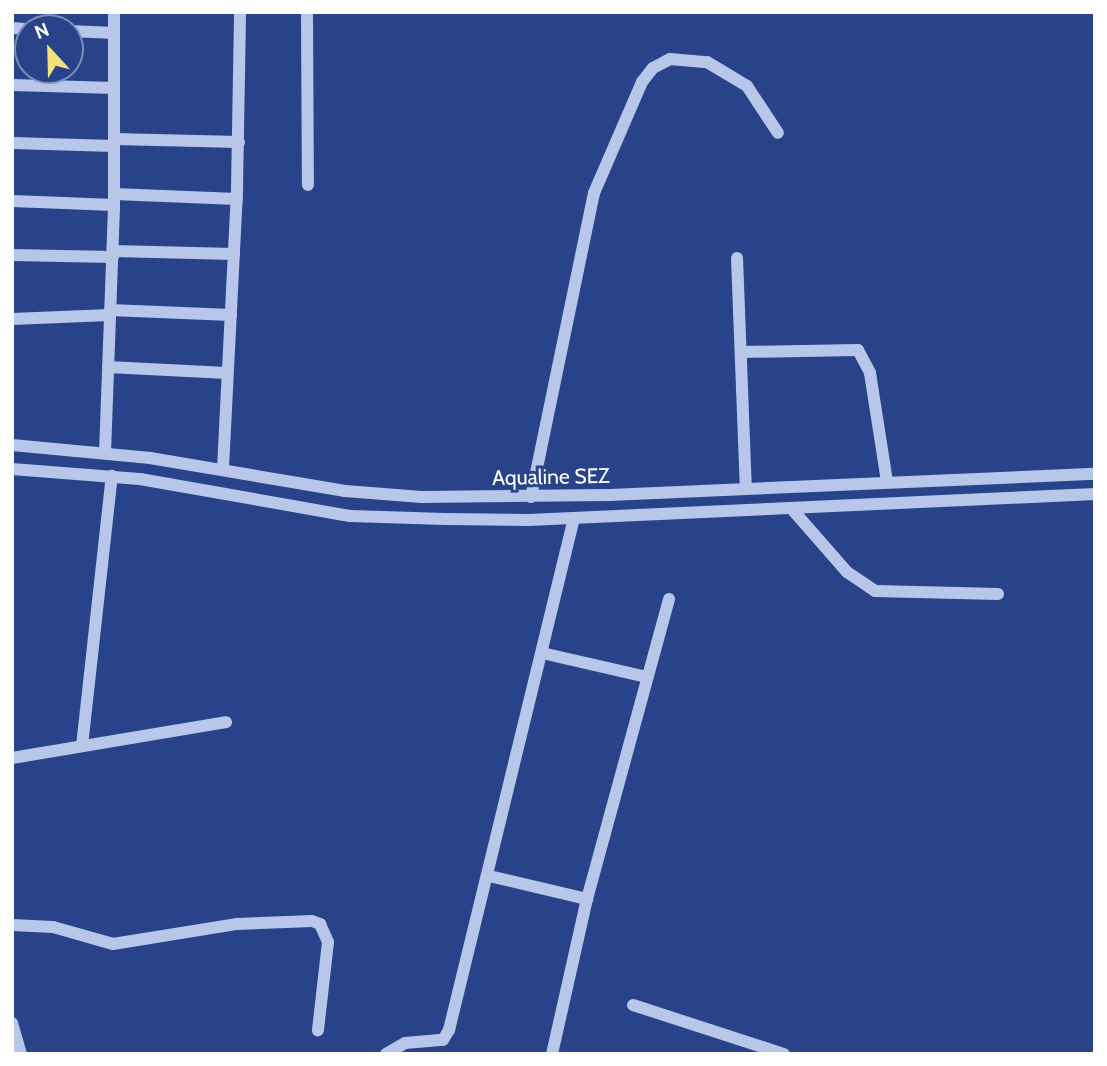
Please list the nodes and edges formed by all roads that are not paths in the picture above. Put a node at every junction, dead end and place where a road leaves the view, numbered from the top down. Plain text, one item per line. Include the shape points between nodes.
1 (114, 12) edge
2 (240, 12) edge
3 (307, 12) edge
4 (84, 32) edge
5 (114, 33) junction
6 (12, 85) edge
7 (114, 88) junction
8 (778, 133) dead end
9 (114, 142) junction
10 (239, 142) junction
11 (12, 143) edge
12 (309, 186) dead end
13 (237, 199) junction
14 (114, 200) junction
15 (12, 201) edge
16 (113, 254) junction
17 (234, 254) junction
18 (12, 255) edge
19 (737, 258) dead end
20 (110, 312) junction
21 (231, 315) junction
22 (12, 319) edge
23 (741, 352) junction
24 (108, 367) junction
25 (228, 373) junction
26 (12, 445) edge
27 (105, 453) junction
28 (223, 468) junction
29 (12, 469) edge
30 (1095, 474) edge
31 (112, 476) junction
32 (887, 481) junction
33 (747, 489) junction
34 (1095, 494) edge
35 (531, 497) junction
36 (791, 508) junction
37 (574, 518) junction
38 (998, 594) dead end
39 (669, 599) dead end
40 (542, 653) junction
41 (647, 677) junction
42 (226, 722) dead end
43 (82, 746) junction
44 (12, 758) edge
45 (489, 876) junction
46 (587, 899) junction
47 (12, 925) edge
48 (633, 1005) dead end
49 (12, 1023) edge
50 (318, 1030) dead end
51 (21, 1054) edge
52 (386, 1054) edge
53 (552, 1054) edge
54 (784, 1054) edge

1 - 5 street
2 - 10 street
3 - 12 street
4 - 5 street
5 - 7 street
6 - 7 street
7 - 9 street
8 - 35 street via 747,86 707,62 670,59 653,68 642,82 594,193
9 - 10 street
9 - 11 street
9 - 14 street
10 - 13 street
13 - 14 street
13 - 17 street
14 - 15 street
14 - 16 street
16 - 17 street
16 - 18 street
16 - 20 street
17 - 21 street
19 - 23 street
20 - 21 street
20 - 22 street
20 - 24 street
21 - 25 street
23 - 32 street via 858,350 864,356
23 - 33 street
24 - 25 street
24 - 27 street
25 - 28 street
26 - 27 street, Aqualine SEZ
27 - 28 street, Aqualine SEZ
28 - 35 street, Aqualine SEZ via 345,491
29 - 31 street
30 - 32 street, Aqualine SEZ
31 - 37 street via 350,516
31 - 43 street
32 - 33 street, Aqualine SEZ
33 - 35 street, Aqualine SEZ
34 - 36 street
36 - 37 street
36 - 38 street via 847,572 875,591
37 - 40 street
39 - 41 street
40 - 41 street
40 - 45 street
41 - 46 street
42 - 43 street
43 - 44 street
45 - 46 street
45 - 52 street via 449,1030 443,1040 392,1046
46 - 53 street
47 - 50 street via 53,927 113,944 237,924 312,921 320,924 328,942
48 - 54 street
49 - 51 street

